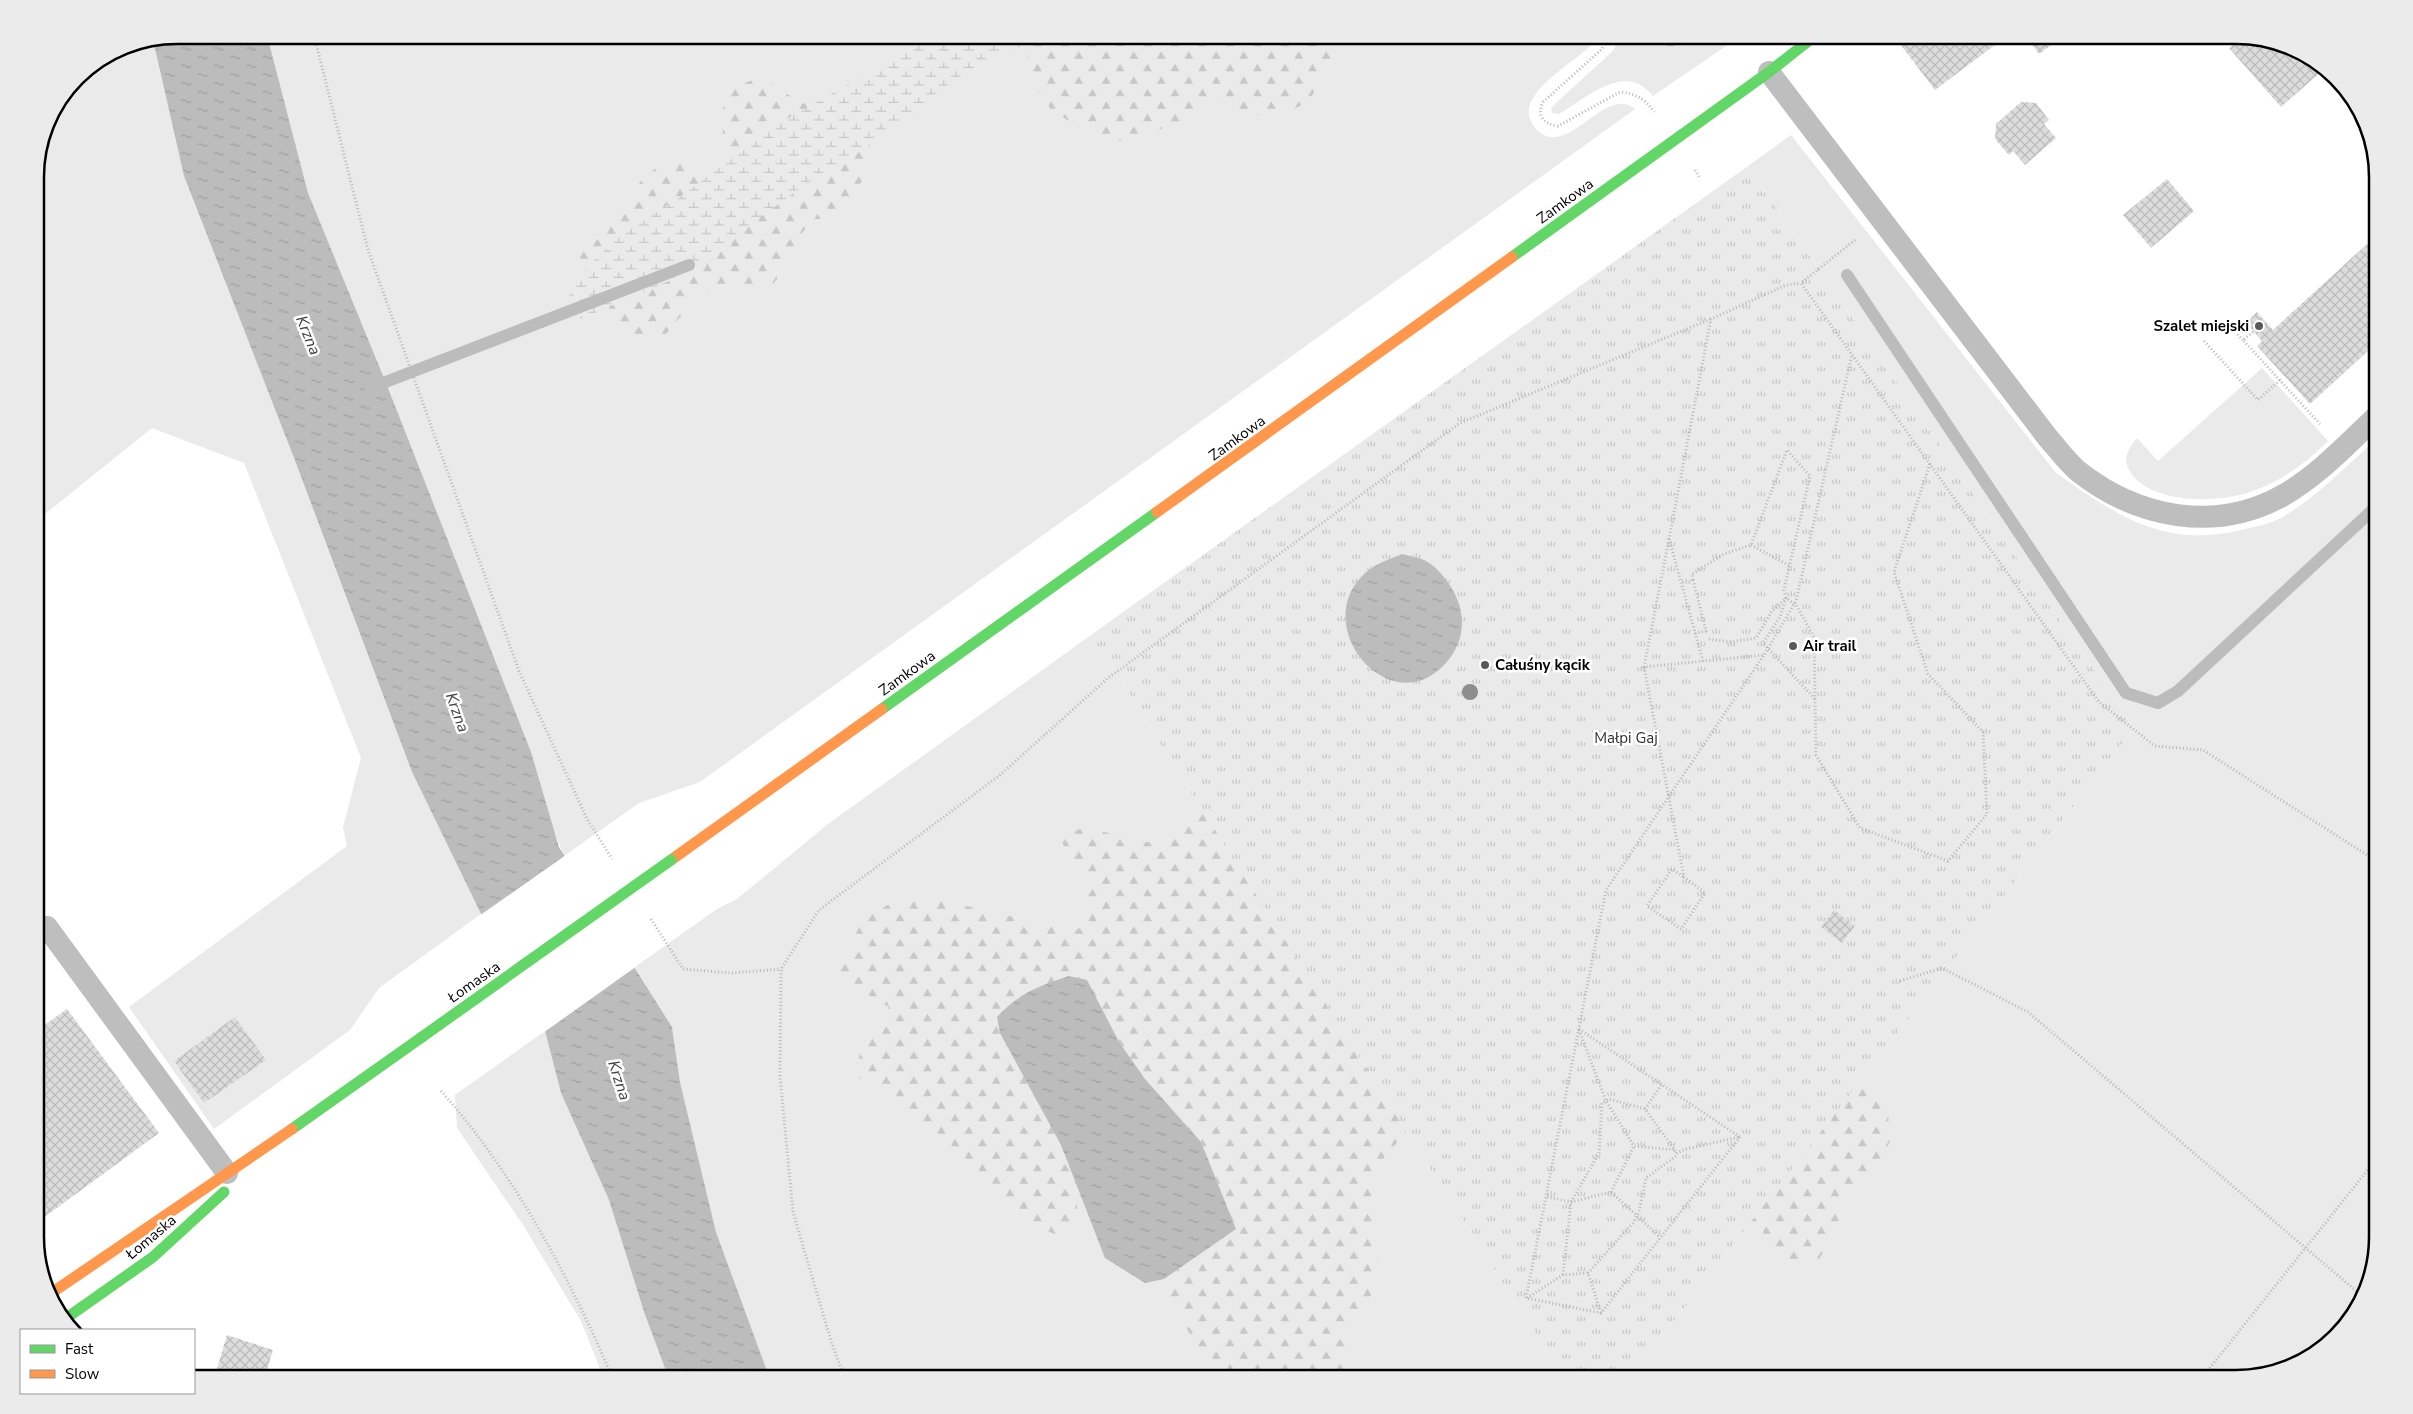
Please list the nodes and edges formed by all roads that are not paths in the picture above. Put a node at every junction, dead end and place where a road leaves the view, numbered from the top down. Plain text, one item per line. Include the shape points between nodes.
1 (1804, 44) edge
2 (1768, 72) junction
3 (2369, 423) edge
4 (671, 860) joint
5 (44, 929) edge
6 (294, 1128) junction
7 (227, 1173) junction
8 (55, 1290) edge
9 (70, 1316) edge

1 - 2 main road, Zamkowa
2 - 3 lane via 2048,438 2079,471 2112,494 2152,510 2194,518 2242,512 2282,496 2321,469
2 - 4 main road, Zamkowa
4 - 6 main road, Łomaska, bridge
5 - 7 lane via 47,927
6 - 7 main road, Łomaska
6 - 9 main road, Łomaska via 153,1257
7 - 8 main road, Łomaska

